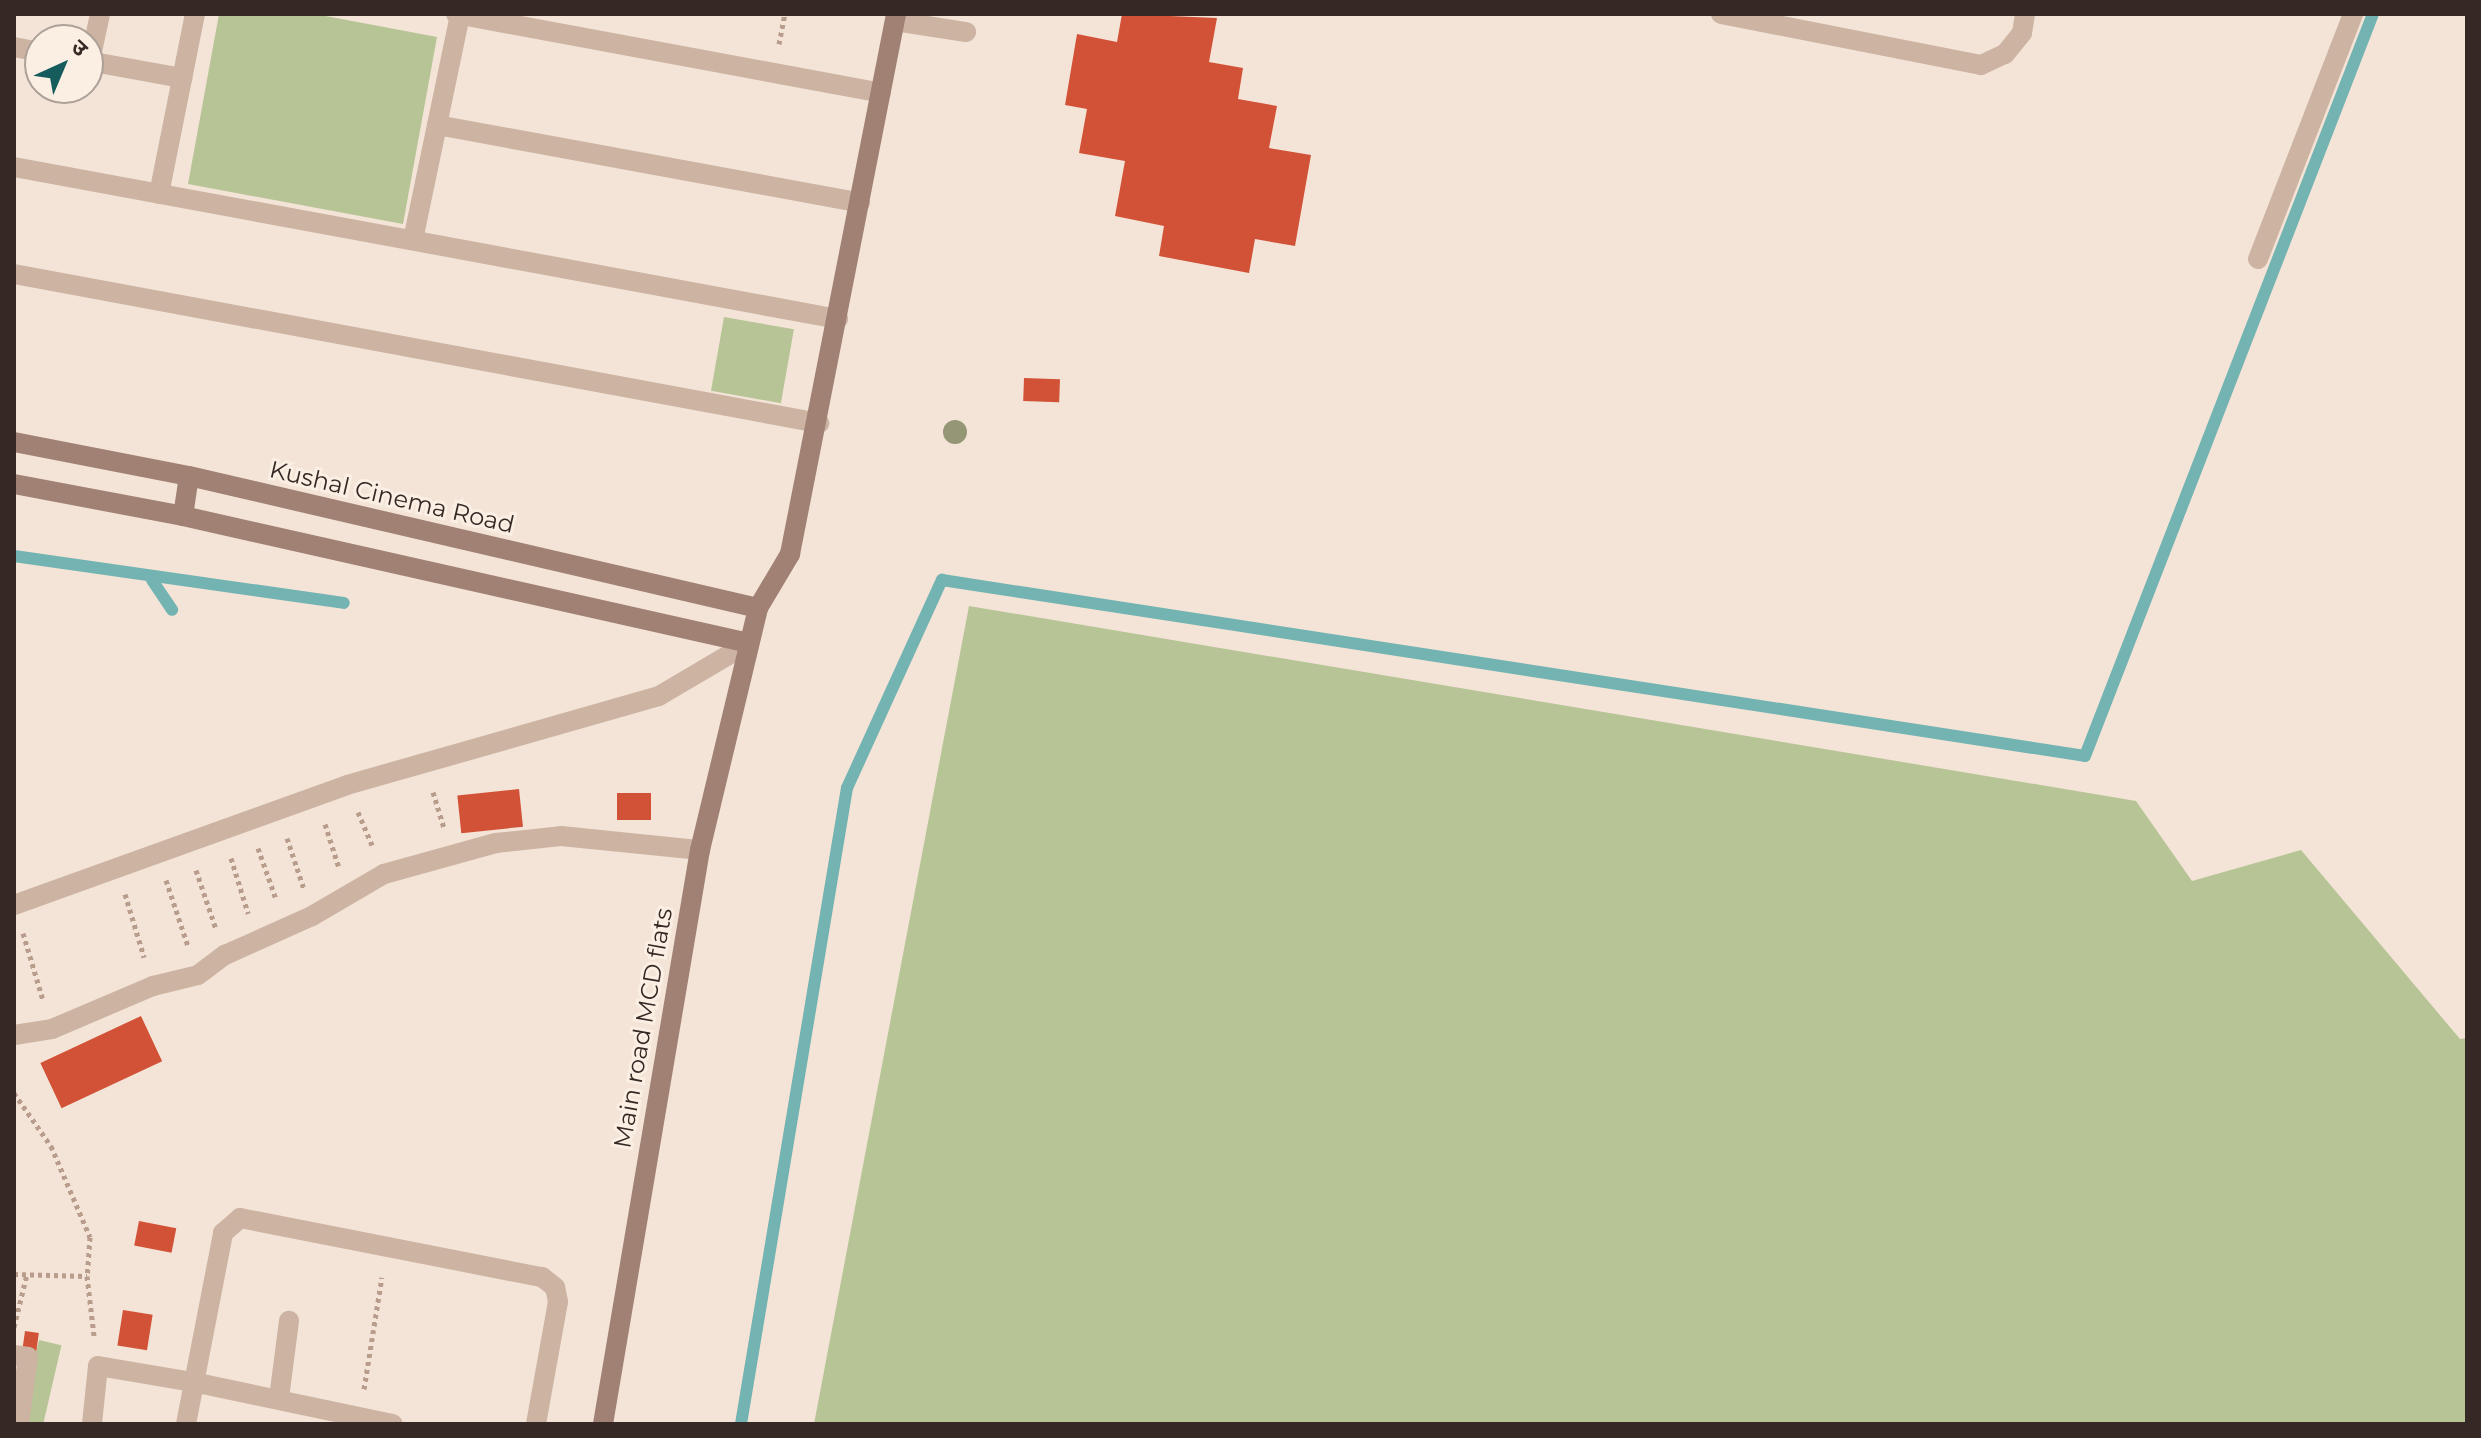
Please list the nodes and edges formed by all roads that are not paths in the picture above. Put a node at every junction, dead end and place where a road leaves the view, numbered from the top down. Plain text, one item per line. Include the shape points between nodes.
1 (195, 14) edge
2 (458, 14) edge
3 (1721, 14) edge
4 (2025, 14) edge
5 (2353, 14) edge
6 (896, 17) edge
7 (966, 32) dead end
8 (104, 64) edge
9 (182, 78) junction
10 (881, 93) junction
11 (437, 125) junction
12 (14, 167) edge
13 (159, 194) junction
14 (860, 203) junction
15 (413, 240) junction
16 (2258, 259) dead end
17 (14, 274) edge
18 (838, 319) junction
19 (819, 423) junction
20 (14, 442) edge
21 (189, 476) junction
22 (14, 484) edge
23 (183, 516) junction
24 (758, 608) junction
25 (749, 643) junction
26 (700, 850) junction
27 (14, 905) edge
28 (14, 1035) edge
29 (289, 1321) dead end
30 (14, 1355) edge
31 (193, 1382) junction
32 (279, 1398) junction
33 (19, 1424) edge
34 (92, 1424) edge
35 (186, 1424) edge
36 (393, 1424) edge
37 (536, 1424) edge
38 (603, 1424) edge

1 - 9 street
2 - 10 street
2 - 11 street
3 - 4 street via 1981,65 2005,54 2022,33
5 - 16 street
6 - 7 street
6 - 10 street, Main road MCD flats
8 - 9 street
9 - 13 street
10 - 14 street, Main road MCD flats
11 - 14 street
11 - 15 street
12 - 13 street
13 - 15 street
14 - 18 street, Main road MCD flats
15 - 18 street
17 - 19 street
18 - 19 street, Main road MCD flats
19 - 24 street, Main road MCD flats via 790,554
20 - 21 street, Kushal Cinema Road
21 - 23 street
21 - 24 street, Kushal Cinema Road
22 - 23 street
23 - 25 street
24 - 25 street, Main road MCD flats
25 - 26 street, Main road MCD flats
25 - 27 street via 659,696 555,729 424,760
26 - 28 street via 561,836 496,843 384,874 287,929 225,955 198,975 153,986 52,1029
26 - 38 street, Main road MCD flats
29 - 32 street
30 - 33 street via 28,1357
31 - 32 street
31 - 34 street via 98,1366
31 - 35 street
31 - 37 street via 229,1223 240,1218 542,1277 555,1287 558,1302
32 - 36 street

